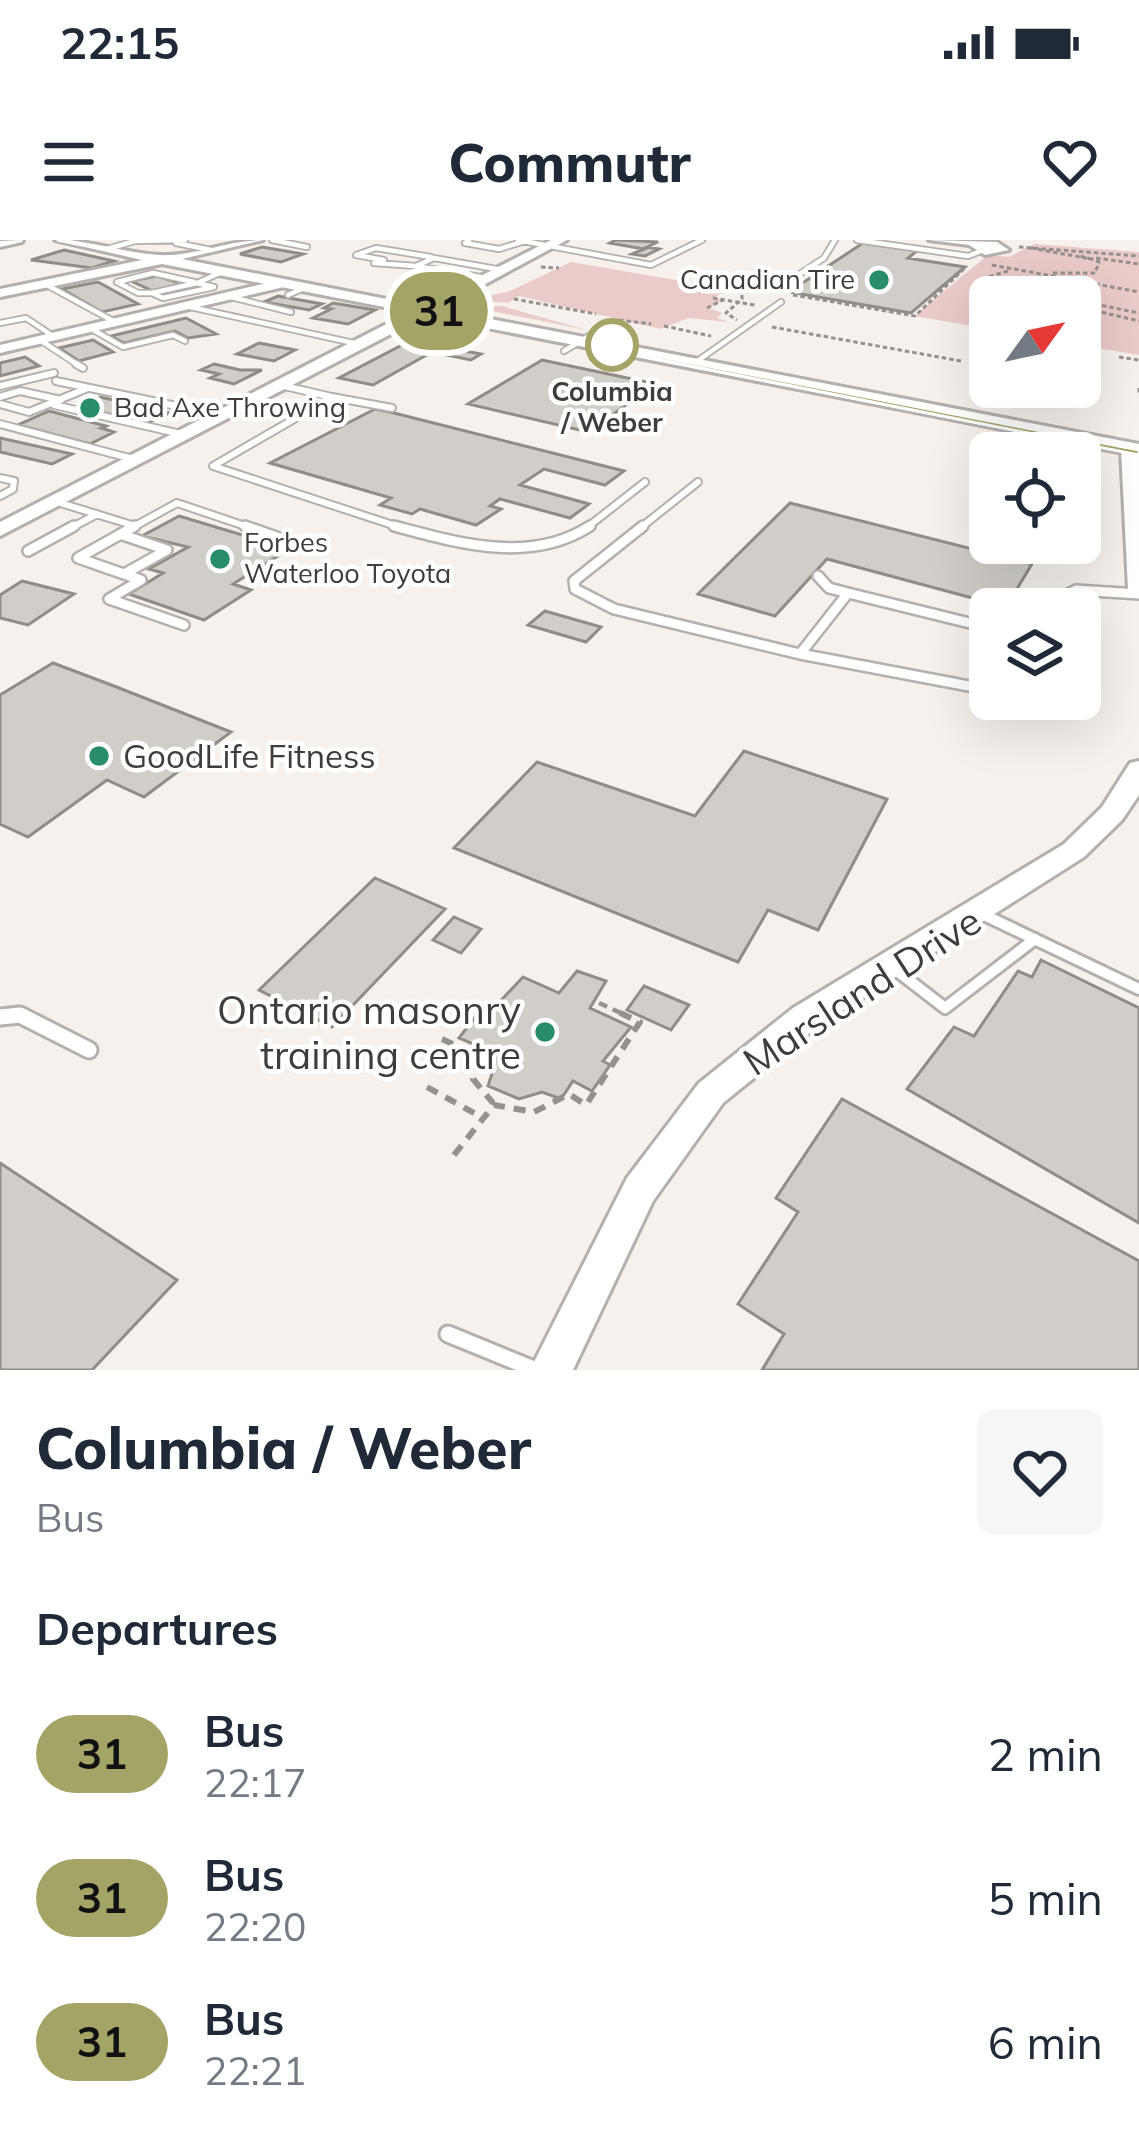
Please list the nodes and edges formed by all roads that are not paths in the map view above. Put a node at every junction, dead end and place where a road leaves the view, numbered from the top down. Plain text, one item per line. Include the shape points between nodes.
1 (19, 240) edge
2 (61, 240) edge
3 (185, 240) edge
4 (256, 240) edge
5 (272, 240) edge
6 (469, 240) edge
7 (702, 240) edge
8 (835, 240) edge
9 (857, 240) edge
10 (933, 240) edge
11 (521, 241) edge
12 (959, 241) edge
13 (172, 242) edge
14 (555, 243) edge
15 (0, 244) edge
16 (307, 247) dead end
17 (107, 249) junction
18 (982, 249) joint
19 (211, 250) junction
20 (434, 258) junction
21 (162, 260) junction
22 (416, 266) junction
23 (502, 270) junction
24 (222, 272) junction
25 (486, 278) junction
26 (792, 280) dead end
27 (197, 283) junction
28 (45, 284) junction
29 (286, 289) junction
30 (0, 293) edge
31 (152, 293) junction
32 (227, 296) junction
33 (781, 302) dead end
34 (186, 306) junction
35 (428, 308) junction
36 (291, 312) dead end
37 (610, 320) road end
38 (115, 322) junction
39 (0, 323) edge
40 (90, 328) junction
41 (46, 338) junction
42 (584, 339) junction
43 (185, 341) dead end
44 (358, 344) junction
45 (0, 349) edge
46 (564, 351) dead end
47 (696, 362) junction
48 (83, 368) dead end
49 (280, 385) junction
50 (0, 386) edge
51 (88, 388) junction
52 (332, 397) junction
53 (0, 400) edge
54 (63, 401) junction
55 (54, 405) junction
56 (392, 408) dead end
57 (220, 415) junction
58 (0, 424) edge
59 (182, 434) junction
60 (1135, 449) edge
61 (134, 459) junction
62 (0, 478) edge
63 (645, 482) dead end
64 (698, 482) dead end
65 (0, 496) edge
66 (54, 501) junction
67 (97, 514) junction
68 (1137, 521) edge
69 (135, 526) junction
70 (0, 530) edge
71 (120, 534) junction
72 (291, 542) dead end
73 (28, 551) dead end
74 (124, 574) junction
75 (818, 576) dead end
76 (1101, 590) edge
77 (1139, 591) edge
78 (848, 593) junction
79 (969, 623) edge
80 (184, 625) dead end
81 (800, 654) junction
82 (969, 686) edge
83 (1139, 769) edge
84 (980, 913) junction
85 (1035, 939) junction
86 (892, 967) junction
87 (1139, 989) edge
88 (0, 1017) edge
89 (89, 1050) dead end
90 (448, 1334) dead end
91 (536, 1370) edge
92 (550, 1370) edge

1 - 15 street
2 - 17 main road
3 - 13 lane
4 - 19 main road
5 - 16 lane
6 - 11 lane via 500,250
7 - 14 lane via 651,265
8 - 26 lane
9 - 18 lane via 968,256
10 - 12 street
11 - 14 lane
12 - 18 street
13 - 17 lane
13 - 19 lane
14 - 23 main road
17 - 21 main road
19 - 21 main road
20 - 22 lane
20 - 22 lane via 376,248 356,255
20 - 23 lane
21 - 24 main road
21 - 28 main road
22 - 25 lane
23 - 25 main road
24 - 27 lane
24 - 29 main road
25 - 35 main road
27 - 31 lane
27 - 31 lane via 214,287 163,298
27 - 31 lane via 153,273 117,283
28 - 30 main road
28 - 38 lane
29 - 32 street
29 - 35 main road
32 - 34 street
32 - 36 lane
33 - 47 lane
34 - 38 street
34 - 44 lane
35 - 42 main road
35 - 44 main road
37 - 42 lane
38 - 40 street
39 - 41 lane via 26,319
40 - 41 street
40 - 43 lane via 123,347 173,335
41 - 45 street
41 - 48 lane
42 - 46 lane
42 - 47 main road
44 - 49 main road
47 - 60 main road
49 - 52 lane
49 - 57 main road
50 - 51 lane via 55,377
51 - 54 lane
51 - 57 lane
52 - 56 lane
52 - 63 lane via 213,466 513,551 564,542
53 - 54 lane via 20,391
53 - 55 lane via 29,412
54 - 55 lane
55 - 59 lane
57 - 59 main road
58 - 61 lane
59 - 61 main road
60 - 68 street
61 - 66 main road
62 - 65 lane via 14,481
64 - 81 lane via 574,581 575,589 614,609
66 - 67 lane
66 - 70 main road
67 - 69 lane
67 - 73 lane
68 - 77 street
69 - 71 lane
69 - 72 lane via 177,503
71 - 74 lane via 77,558
71 - 74 lane via 167,550
74 - 80 lane via 140,580 110,599
75 - 78 lane
76 - 77 lane
78 - 79 lane
78 - 81 lane
81 - 82 lane
83 - 84 street, Marsland Drive via 1091,835
84 - 85 lane
84 - 86 street, Marsland Drive
85 - 86 lane via 945,1008
85 - 87 lane
86 - 92 street, Marsland Drive via 713,1091 644,1182
88 - 89 lane via 20,1015
90 - 91 lane

